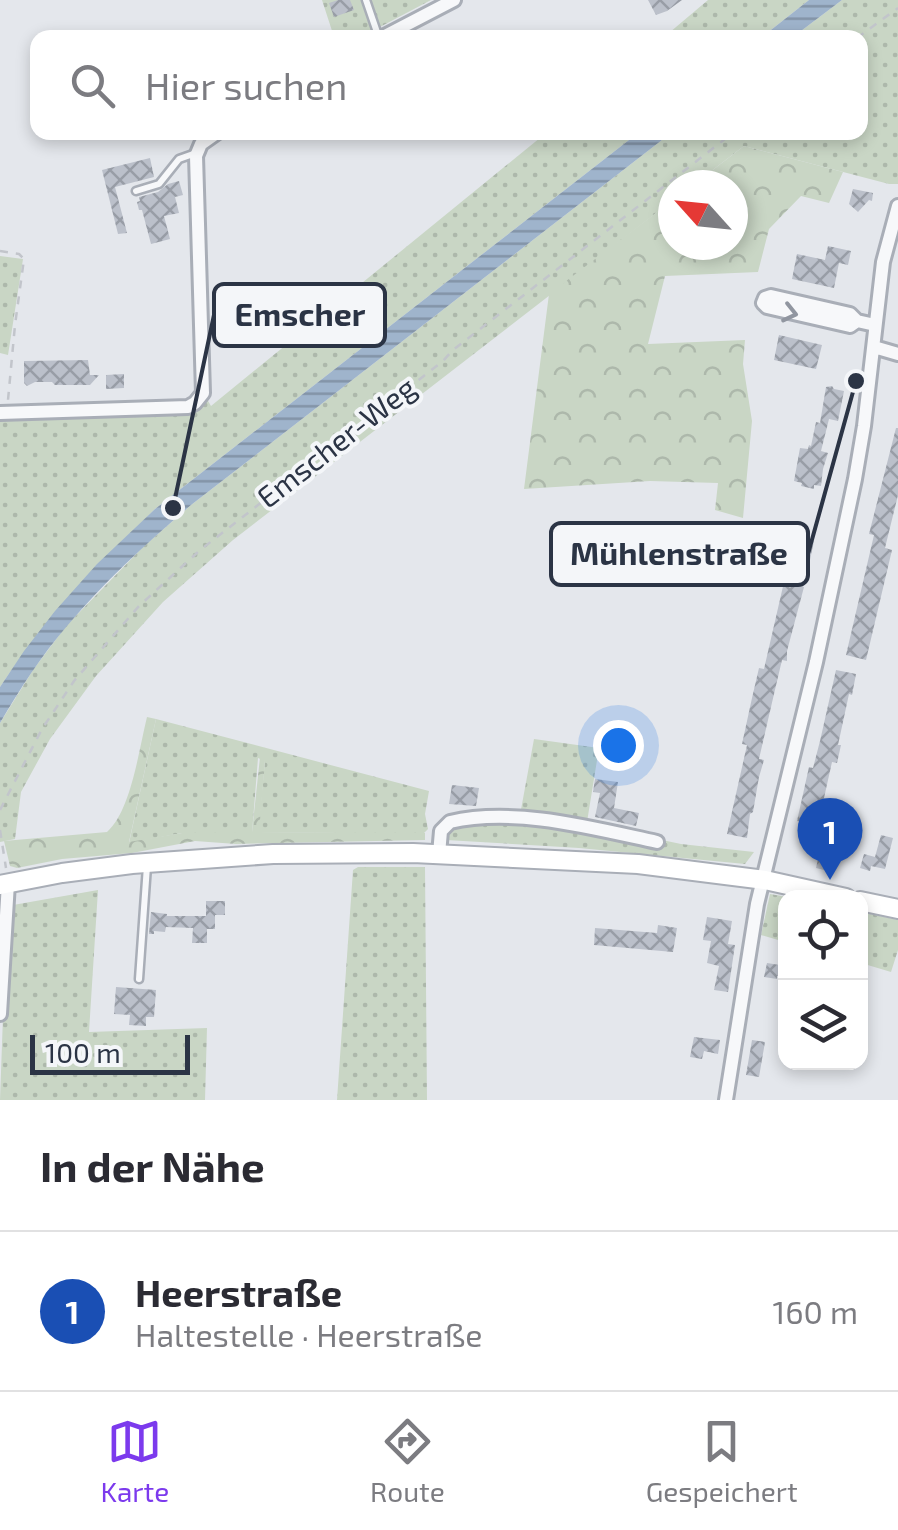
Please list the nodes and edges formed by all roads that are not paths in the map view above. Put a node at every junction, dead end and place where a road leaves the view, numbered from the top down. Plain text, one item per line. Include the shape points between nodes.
1 (366, 0) edge
2 (454, 0) edge
3 (377, 30) edge
4 (396, 30) edge
5 (207, 140) edge
6 (198, 153) junction
7 (136, 191) dead end
8 (898, 206) edge
9 (857, 321) junction
10 (876, 325) junction
11 (874, 347) junction
12 (898, 354) edge
13 (4, 412) edge
14 (656, 842) dead end
15 (439, 854) junction
16 (147, 863) junction
17 (765, 880) junction
18 (4, 884) edge
19 (810, 890) edge
20 (868, 903) edge
21 (898, 909) edge
22 (139, 979) dead end
23 (0, 1014) edge
24 (726, 1100) edge

1 - 3 lane
2 - 4 street
5 - 6 street
6 - 7 lane via 179,159 159,184
6 - 13 street via 203,393 195,404
8 - 10 street via 882,262
9 -> 9 street via 850,314 764,298 766,307 850,326
9 - 10 street
10 - 11 street
11 - 12 street
11 - 17 street via 855,479
14 - 15 street via 568,824 491,818 450,822 441,832
15 - 16 main road via 273,854
15 - 17 main road via 638,864
16 - 18 main road
16 - 22 lane
17 - 19 main road
17 - 24 street
18 - 23 street
20 - 21 main road

